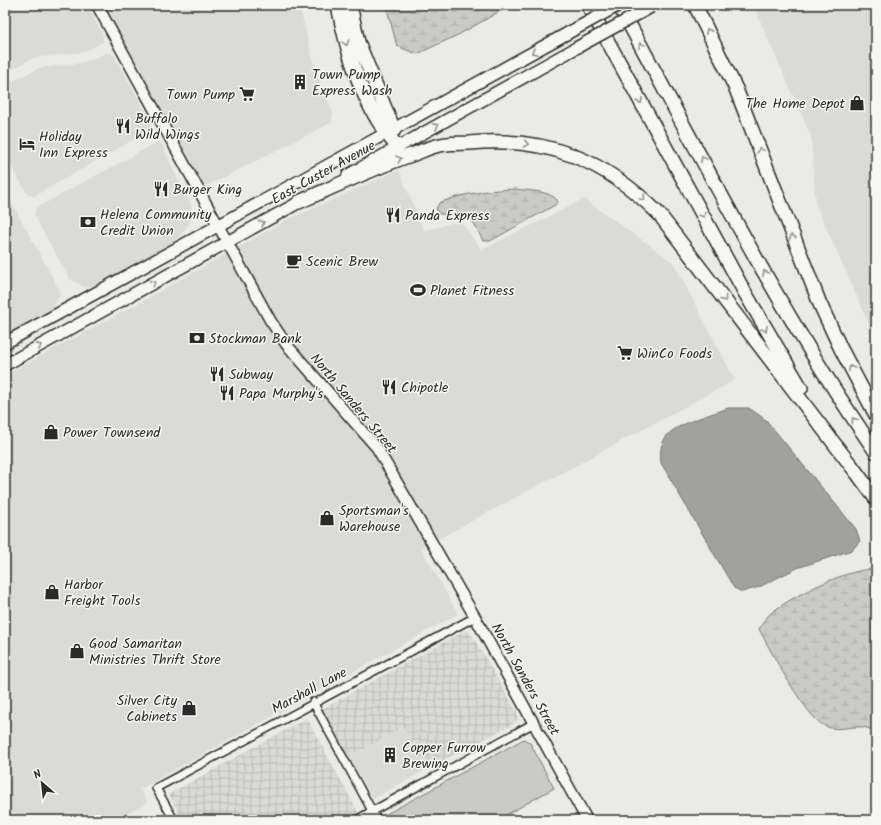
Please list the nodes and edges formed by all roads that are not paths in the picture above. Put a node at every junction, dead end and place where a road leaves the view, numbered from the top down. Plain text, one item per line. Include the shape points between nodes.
1 (97, 5) edge
2 (338, 5) edge
3 (350, 5) edge
4 (581, 5) edge
5 (588, 5) edge
6 (619, 5) edge
7 (695, 5) edge
8 (653, 6) edge
9 (628, 77) junction
10 (390, 132) junction
11 (398, 147) junction
12 (299, 202) junction
13 (218, 225) junction
14 (228, 242) junction
15 (5, 343) edge
16 (5, 365) edge
17 (876, 415) edge
18 (876, 452) edge
19 (856, 472) junction
20 (876, 499) edge
21 (475, 617) junction
22 (313, 702) junction
23 (534, 724) junction
24 (372, 811) junction
25 (174, 820) edge
26 (356, 820) edge
27 (377, 820) edge
28 (588, 820) edge

1 - 13 street, North Sanders Street
2 -> 10 highway via 355,71 379,123
3 - 10 highway via 358,42
4 - 9 highway
5 - 9 highway
6 -> 10 main road, East Custer Avenue, bridge
18 -> 6 highway via 824,374 778,295
17 -> 7 highway via 820,304 738,95
11 -> 8 main road, East Custer Avenue, bridge
9 -> 19 highway via 770,338
10 - 11 highway
10 - 13 main road, East Custer Avenue
11 - 12 main road, East Custer Avenue
14 -> 12 main road, East Custer Avenue
12 -> 19 highway via 392,162 440,145 488,141 516,142 554,149 588,162 636,192 659,214
13 - 14 street, North Sanders Street
13 - 15 main road, East Custer Avenue
16 -> 14 main road, East Custer Avenue
14 - 21 street, North Sanders Street via 270,320 286,344 377,448
19 - 20 highway
21 - 22 street, Marshall Lane
21 - 23 street, North Sanders Street
22 - 24 street
22 - 25 street, Marshall Lane via 156,788
23 - 24 street
23 - 28 street, North Sanders Street
24 - 26 street
24 - 27 street

